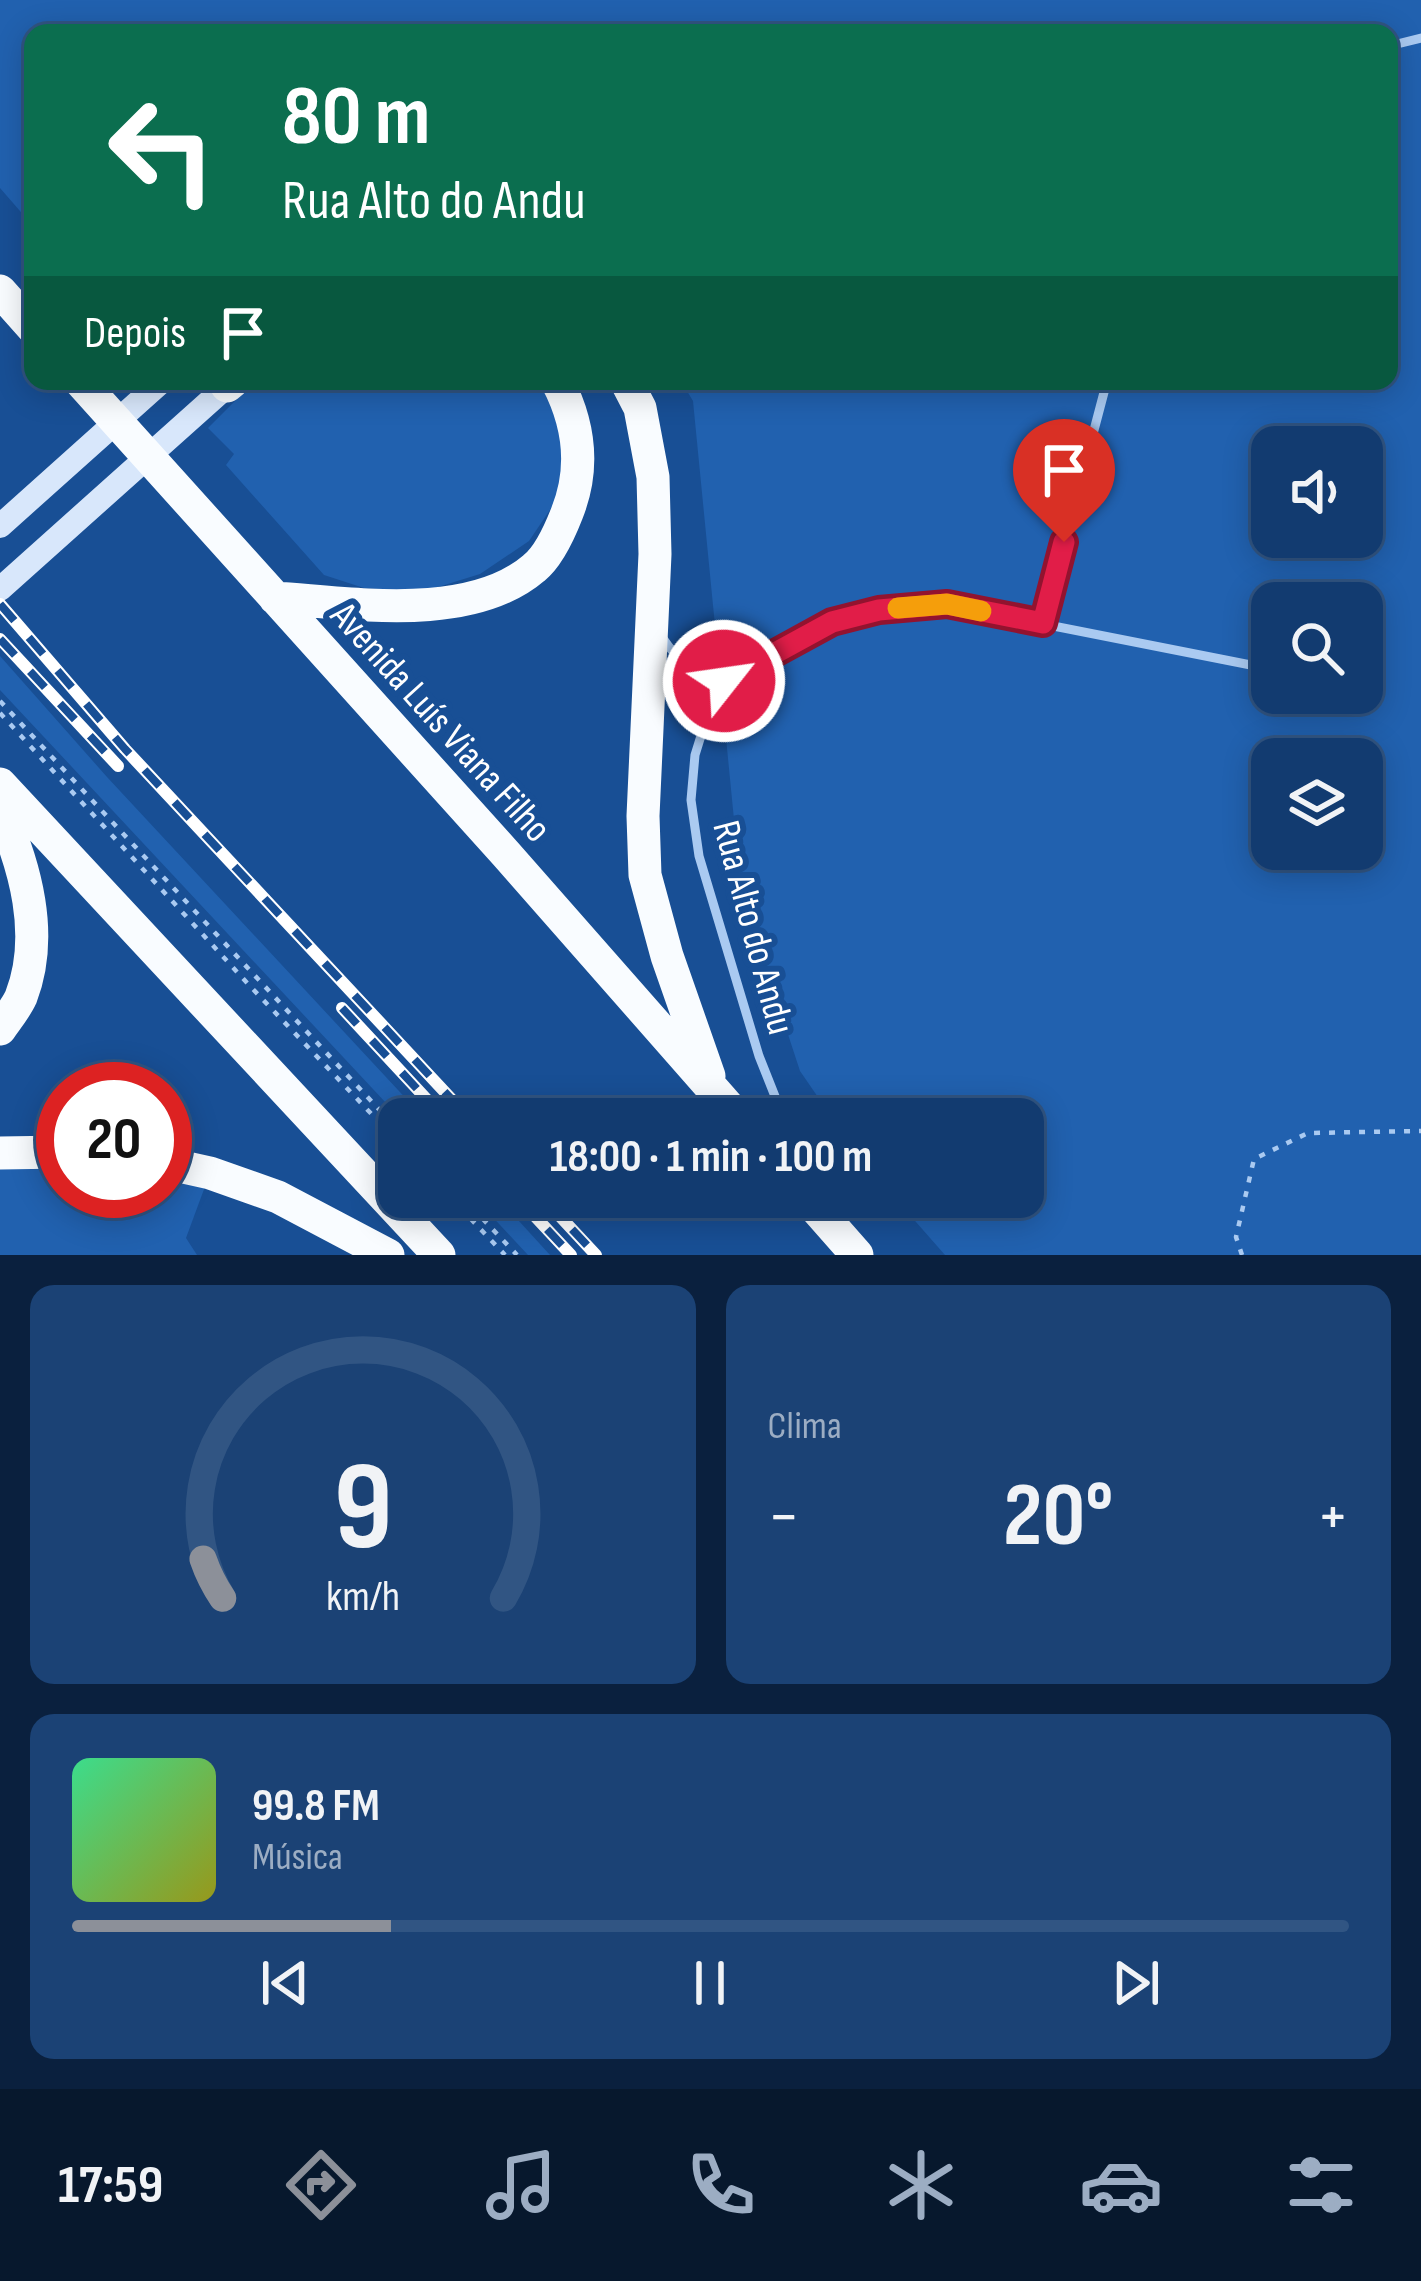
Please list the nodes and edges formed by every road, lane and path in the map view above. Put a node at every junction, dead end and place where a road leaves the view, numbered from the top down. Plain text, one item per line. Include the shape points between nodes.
1 (0, 292) edge
2 (24, 318) edge
3 (88, 390) edge
4 (152, 390) edge
5 (222, 390) edge
6 (561, 390) edge
7 (631, 390) edge
8 (1105, 390) edge
9 (0, 526) edge
10 (0, 589) edge
11 (275, 598) junction
12 (650, 618) junction
13 (1043, 623) junction
14 (1251, 665) edge
15 (724, 681) junction
16 (0, 701) edge
17 (0, 713) edge
18 (0, 784) edge
19 (0, 808) edge
20 (0, 1029) edge
21 (713, 1089) junction
22 (721, 1098) edge
23 (776, 1098) edge
24 (378, 1108) edge
25 (378, 1121) edge
26 (1421, 1131) edge
27 (36, 1152) edge
28 (0, 1153) edge
29 (192, 1169) edge
30 (470, 1218) edge
31 (482, 1218) edge
32 (826, 1218) edge
33 (388, 1255) edge
34 (439, 1255) edge
35 (505, 1255) edge
36 (517, 1255) edge
37 (857, 1255) edge
38 (1242, 1255) edge

1 - 2 highway
3 - 11 highway, Avenida Luís Viana Filho
4 - 9 main road
5 - 10 main road
6 - 11 highway via 578,444 575,492 536,567 457,601 394,606
7 - 12 highway via 653,477
8 - 13 lane
11 - 21 highway, Avenida Luís Viana Filho
12 - 15 lane via 680,662
12 - 21 highway via 645,875
13 - 14 lane
13 - 15 lane via 947,604 879,610 832,622
15 - 23 lane, Rua Alto do Andu via 695,755 691,800 699,856
16 - 24 path
17 - 25 path
18 - 34 highway
19 - 20 highway via 30,900 31,951 20,998
21 - 22 highway, Avenida Luís Viana Filho
26 - 38 path via 1307,1133 1254,1160 1236,1237
27 - 28 highway
29 - 33 highway via 278,1197
30 - 35 path
31 - 36 path
32 - 37 highway

